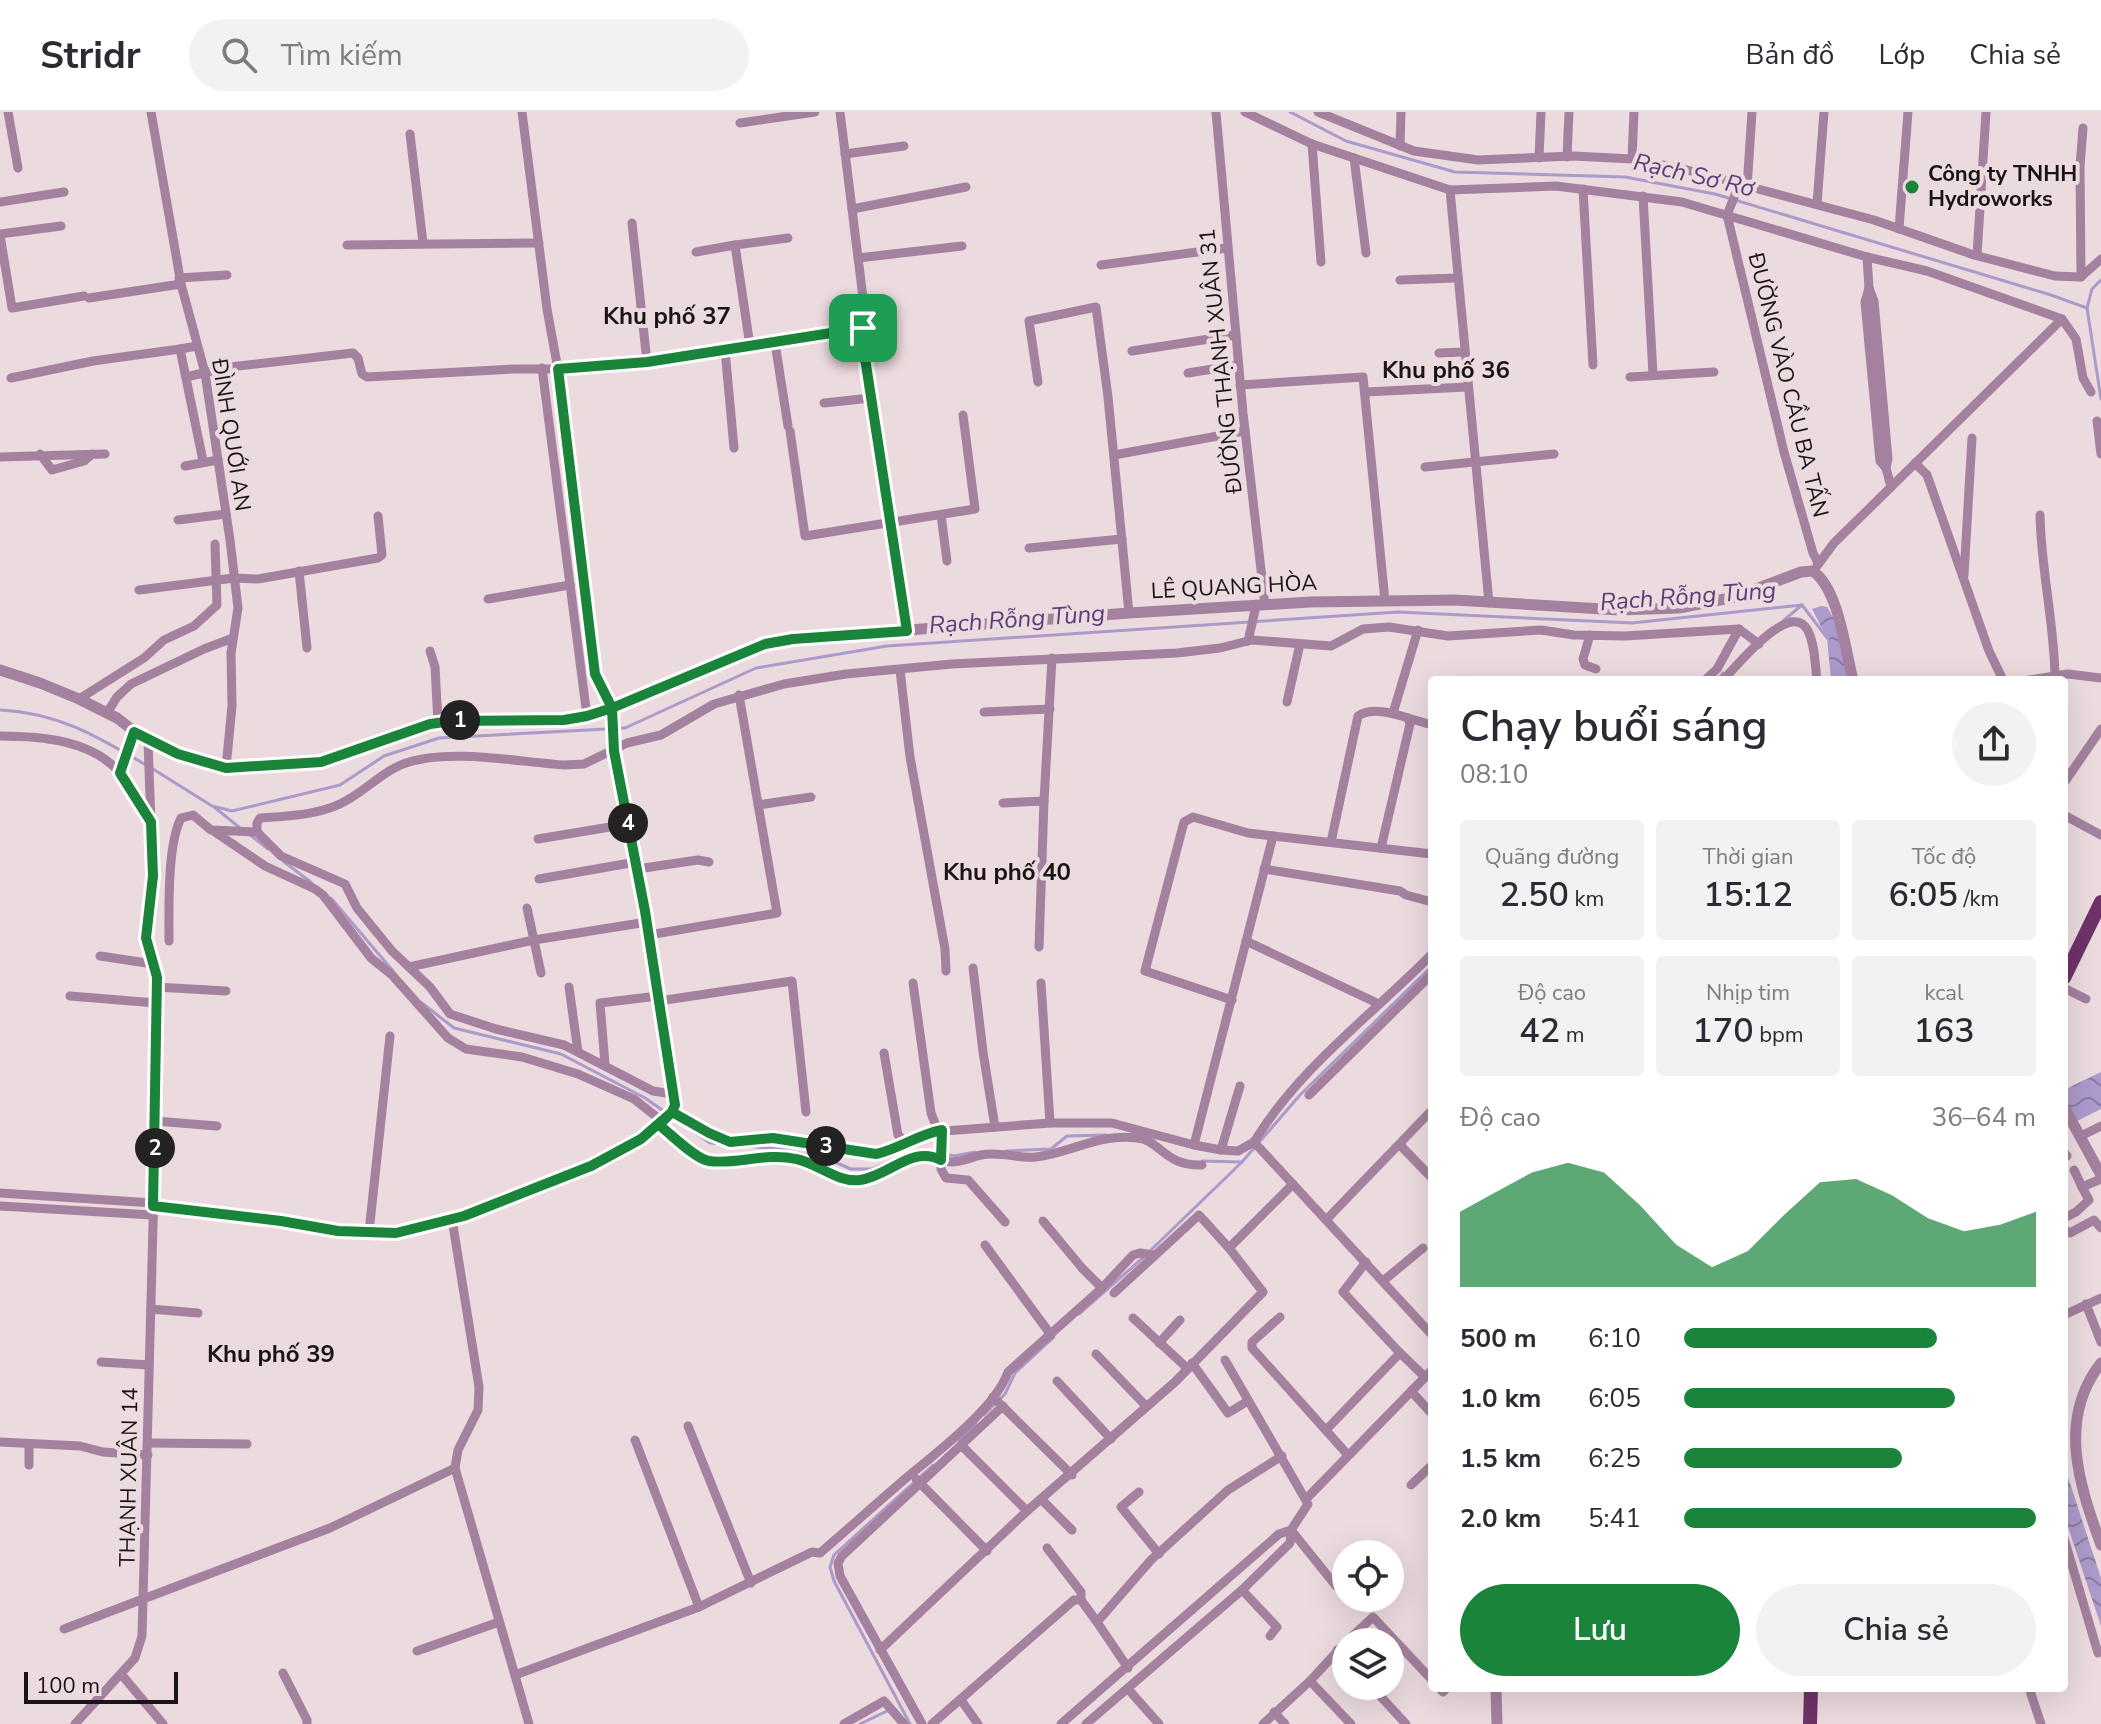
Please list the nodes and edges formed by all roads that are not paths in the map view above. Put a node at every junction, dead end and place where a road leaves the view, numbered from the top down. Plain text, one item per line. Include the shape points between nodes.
1 (8, 112) edge
2 (151, 112) edge
3 (522, 112) edge
4 (815, 112) edge
5 (840, 112) edge
6 (1216, 112) edge
7 (1245, 112) edge
8 (1318, 112) edge
9 (1401, 112) edge
10 (1541, 112) edge
11 (1569, 112) edge
12 (1634, 112) edge
13 (1752, 112) edge
14 (1824, 112) edge
15 (1908, 112) edge
16 (1986, 112) edge
17 (740, 123) dead end
18 (2083, 128) dead end
19 (410, 134) dead end
20 (1312, 144) junction
21 (904, 146) dead end
22 (1400, 146) junction
23 (845, 154) junction
24 (1567, 157) junction
25 (1354, 158) junction
26 (1539, 158) junction
27 (1632, 159) junction
28 (18, 168) dead end
29 (1743, 186) junction
30 (966, 187) dead end
31 (1583, 189) junction
32 (1450, 190) junction
33 (64, 192) dead end
34 (1643, 196) junction
35 (0, 202) edge
36 (1817, 204) junction
37 (852, 209) junction
38 (1727, 215) junction
39 (632, 223) dead end
40 (61, 226) dead end
41 (1899, 229) junction
42 (0, 235) edge
43 (788, 238) dead end
44 (423, 243) junction
45 (539, 243) junction
46 (347, 245) dead end
47 (735, 245) junction
48 (962, 246) dead end
49 (1227, 248) junction
50 (696, 252) dead end
51 (1366, 253) dead end
52 (1977, 255) junction
53 (1867, 257) junction
54 (858, 258) junction
55 (2101, 259) edge
56 (1321, 262) dead end
57 (1101, 265) dead end
58 (227, 275) dead end
59 (2081, 277) junction
60 (1457, 278) junction
61 (1400, 280) dead end
62 (180, 281) junction
63 (2062, 319) junction
64 (863, 328) junction
65 (1235, 335) junction
66 (775, 343) junction
67 (197, 346) junction
68 (750, 346) junction
69 (180, 349) junction
70 (725, 350) junction
71 (1132, 351) dead end
72 (1464, 352) junction
73 (1439, 353) dead end
74 (647, 362) junction
75 (1238, 365) junction
76 (1593, 365) dead end
77 (542, 368) junction
78 (558, 369) junction
79 (1714, 372) dead end
80 (205, 373) junction
81 (1188, 373) dead end
82 (1653, 374) junction
83 (186, 377) junction
84 (1630, 377) dead end
85 (11, 378) dead end
86 (1038, 382) dead end
87 (1240, 385) junction
88 (1467, 387) junction
89 (1366, 392) junction
90 (2091, 392) dead end
91 (871, 398) junction
92 (824, 403) dead end
93 (963, 415) dead end
94 (2097, 421) dead end
95 (1245, 431) junction
96 (1972, 438) dead end
97 (734, 448) dead end
98 (40, 454) junction
99 (92, 454) junction
100 (105, 454) dead end
101 (1554, 454) dead end
102 (2101, 454) edge
103 (1114, 455) junction
104 (0, 457) edge
105 (218, 460) junction
106 (203, 461) junction
107 (1475, 462) junction
108 (1915, 463) junction
109 (185, 466) dead end
110 (1425, 467) dead end
111 (1891, 487) junction
112 (226, 514) junction
113 (941, 515) junction
114 (2040, 515) dead end
115 (378, 516) dead end
116 (178, 520) dead end
117 (889, 523) junction
118 (1122, 539) junction
119 (215, 544) dead end
120 (1029, 548) dead end
121 (947, 561) dead end
122 (1816, 567) junction
123 (299, 571) junction
124 (234, 578) junction
125 (1964, 580) junction
126 (216, 581) junction
127 (570, 585) junction
128 (139, 590) dead end
129 (488, 599) dead end
130 (1385, 601) junction
131 (1489, 603) junction
132 (1259, 608) junction
133 (1129, 613) junction
134 (1739, 629) junction
135 (1418, 630) junction
136 (907, 631) junction
137 (1249, 637) junction
138 (233, 638) junction
139 (1589, 639) junction
140 (1300, 644) junction
141 (1759, 644) junction
142 (307, 648) dead end
143 (430, 651) dead end
144 (1052, 658) junction
145 (1, 668) edge
146 (1596, 669) dead end
147 (900, 670) junction
148 (1709, 676) edge
149 (1727, 676) edge
150 (1816, 676) edge
151 (1852, 676) edge
152 (2001, 676) edge
153 (2055, 676) joint
154 (2101, 678) edge
155 (739, 695) junction
156 (79, 699) junction
157 (1287, 702) dead end
158 (1050, 709) junction
159 (610, 711) junction
160 (984, 712) dead end
161 (107, 713) junction
162 (1393, 713) junction
163 (587, 716) junction
164 (1408, 718) junction
165 (438, 723) junction
166 (1428, 724) edge
167 (2101, 729) edge
168 (0, 736) edge
169 (132, 736) junction
170 (148, 747) junction
171 (614, 748) junction
172 (226, 768) junction
173 (121, 769) junction
174 (2068, 777) edge
175 (811, 797) dead end
176 (1044, 801) junction
177 (1003, 803) dead end
178 (758, 805) junction
179 (2068, 817) edge
180 (151, 822) junction
181 (628, 824) junction
182 (217, 831) junction
183 (257, 832) junction
184 (2101, 835) edge
185 (1273, 836) junction
186 (538, 839) dead end
187 (1331, 842) junction
188 (1381, 848) junction
189 (1428, 854) edge
190 (709, 862) dead end
191 (636, 866) junction
192 (1264, 869) junction
193 (539, 879) dead end
194 (1428, 901) edge
195 (2101, 902) edge
196 (527, 908) dead end
197 (647, 922) junction
198 (649, 935) junction
199 (534, 940) junction
200 (169, 941) dead end
201 (1246, 941) junction
202 (1039, 947) dead end
203 (100, 956) dead end
204 (1428, 959) edge
205 (153, 964) junction
206 (409, 967) junction
207 (973, 968) dead end
208 (2068, 970) edge
209 (946, 971) dead end
210 (541, 973) dead end
211 (1428, 980) edge
212 (913, 983) dead end
213 (1041, 983) dead end
214 (156, 987) junction
215 (569, 987) dead end
216 (2068, 990) edge
217 (226, 991) dead end
218 (70, 996) dead end
219 (658, 999) junction
220 (2086, 999) dead end
221 (1232, 1000) junction
222 (156, 1003) junction
223 (1387, 1005) junction
224 (390, 1036) dead end
225 (578, 1052) junction
226 (884, 1053) dead end
227 (605, 1064) junction
228 (1240, 1086) dead end
229 (673, 1094) junction
230 (1309, 1095) dead end
231 (806, 1112) dead end
232 (1428, 1114) edge
233 (665, 1120) junction
234 (155, 1121) junction
235 (1050, 1123) junction
236 (2068, 1124) edge
237 (217, 1126) dead end
238 (2101, 1126) edge
239 (995, 1127) junction
240 (941, 1133) junction
241 (2081, 1136) junction
242 (907, 1143) junction
243 (1254, 1143) junction
244 (1194, 1145) junction
245 (1400, 1145) junction
246 (1221, 1150) junction
247 (941, 1158) junction
248 (1202, 1165) dead end
249 (2074, 1170) dead end
250 (1428, 1174) edge
251 (2101, 1177) edge
252 (1293, 1184) junction
253 (2082, 1187) junction
254 (0, 1193) edge
255 (0, 1206) edge
256 (152, 1208) junction
257 (2068, 1216) edge
258 (452, 1219) junction
259 (1326, 1220) junction
260 (1043, 1221) dead end
261 (1005, 1222) dead end
262 (2101, 1228) edge
263 (369, 1232) junction
264 (2068, 1232) edge
265 (985, 1245) dead end
266 (1229, 1248) junction
267 (1423, 1248) dead end
268 (1148, 1254) junction
269 (1366, 1262) junction
270 (1383, 1281) junction
271 (1102, 1288) junction
272 (1114, 1293) dead end
273 (2101, 1298) edge
274 (2086, 1304) junction
275 (151, 1309) junction
276 (198, 1313) dead end
277 (2068, 1313) edge
278 (1280, 1317) dead end
279 (1133, 1318) dead end
280 (1180, 1320) dead end
281 (1428, 1331) edge
282 (1051, 1335) junction
283 (2101, 1342) edge
284 (1159, 1343) junction
285 (1400, 1353) junction
286 (1096, 1354) dead end
287 (1225, 1360) dead end
288 (101, 1362) dead end
289 (2101, 1363) edge
290 (149, 1365) junction
291 (1190, 1366) junction
292 (1428, 1374) edge
293 (1057, 1381) dead end
294 (1414, 1395) junction
295 (998, 1401) junction
296 (1248, 1401) junction
297 (1146, 1406) junction
298 (1428, 1410) edge
299 (688, 1426) dead end
300 (1326, 1430) junction
301 (1111, 1439) junction
302 (635, 1440) dead end
303 (0, 1442) edge
304 (148, 1443) junction
305 (29, 1444) junction
306 (247, 1444) dead end
307 (962, 1446) junction
308 (148, 1455) junction
309 (1348, 1455) junction
310 (1282, 1456) junction
311 (29, 1465) dead end
312 (455, 1468) junction
313 (1428, 1469) edge
314 (911, 1474) junction
315 (1072, 1475) junction
316 (920, 1484) junction
317 (1411, 1485) dead end
318 (1139, 1492) dead end
319 (1306, 1499) junction
320 (1042, 1500) junction
321 (1027, 1511) junction
322 (1072, 1530) dead end
323 (1291, 1530) junction
324 (2101, 1545) edge
325 (1047, 1548) dead end
326 (987, 1551) junction
327 (2068, 1552) edge
328 (1159, 1554) junction
329 (1332, 1581) edge
330 (751, 1583) junction
331 (1242, 1590) junction
332 (144, 1599) junction
333 (1081, 1600) junction
334 (699, 1607) junction
335 (499, 1622) junction
336 (1097, 1622) junction
337 (1361, 1628) edge
338 (1383, 1628) edge
339 (64, 1629) dead end
340 (1270, 1636) dead end
341 (880, 1650) junction
342 (1404, 1650) edge
343 (417, 1651) dead end
344 (2098, 1653) dead end
345 (1332, 1656) edge
346 (1128, 1668) junction
347 (283, 1673) dead end
348 (121, 1674) junction
349 (515, 1675) junction
350 (1428, 1676) edge
351 (1310, 1681) junction
352 (1128, 1689) junction
353 (1496, 1692) edge
354 (1811, 1692) edge
355 (2030, 1692) edge
356 (961, 1700) junction
357 (1384, 1700) edge
358 (1274, 1712) junction
359 (901, 1722) edge
360 (75, 1724) edge
361 (163, 1724) edge
362 (307, 1724) edge
363 (529, 1724) edge
364 (844, 1724) edge
365 (888, 1724) edge
366 (922, 1724) edge
367 (932, 1724) edge
368 (978, 1724) edge
369 (1061, 1724) edge
370 (1086, 1724) edge
371 (1159, 1724) edge
372 (1263, 1724) edge
373 (1285, 1724) edge
374 (1351, 1724) edge
375 (1406, 1724) edge
376 (1497, 1724) edge
377 (1810, 1724) edge
378 (2041, 1724) edge

1 - 28 street
2 - 62 street, ĐÌNH QUỚI AN
3 - 45 street
4 - 17 street
5 - 23 street
6 - 49 street, ĐƯỜNG THẠNH XUÂN 31
7 - 20 street
8 - 22 street
9 - 22 street
10 - 26 street
11 - 24 street
12 - 27 street
13 - 29 street
14 - 36 street
15 - 41 street
16 - 52 street
18 - 59 street
19 - 44 street
20 - 25 street
20 - 56 street
21 - 23 street
22 - 26 street via 1478,160
23 - 37 street
24 - 26 street
24 - 27 street
25 - 32 street
25 - 51 street
27 - 29 street
29 - 36 street
29 - 38 street
30 - 37 street
31 - 32 street
31 - 34 street
31 - 76 street
32 - 60 street
33 - 35 street
34 - 38 street
34 - 82 street
36 - 41 street
37 - 54 street
38 - 53 street
38 - 122 street, ĐƯỜNG VÀO CẦU BA TẤN
39 - 74 street
40 - 42 street
41 - 52 street
42 - 62 street via 12,308
43 - 47 street
44 - 45 street
44 - 46 street
45 - 78 street
47 - 50 street
47 - 68 street
48 - 54 street
49 - 57 street
49 - 65 street, ĐƯỜNG THẠNH XUÂN 31
52 - 59 street via 2055,276
53 - 63 street via 1927,271
53 - 111 street
54 - 64 street
55 - 59 street
58 - 62 street
60 - 61 street
60 - 72 street
62 - 67 street, ĐÌNH QUỚI AN
63 - 90 street via 2076,339
63 - 108 street
64 - 66 street
64 - 91 street
65 - 71 street
65 - 75 street, ĐƯỜNG THẠNH XUÂN 31
66 - 68 street
66 - 117 street via 805,536
67 - 69 street
67 - 80 street, ĐÌNH QUỚI AN
68 - 70 street
69 - 83 street
69 - 85 street
70 - 74 street
70 - 97 street
72 - 73 street
72 - 88 street
74 - 78 street
75 - 81 street
75 - 87 street, ĐƯỜNG THẠNH XUÂN 31
77 - 78 street
77 - 80 street via 367,377 353,353
77 - 127 street
78 - 159 street via 595,674
79 - 82 street
80 - 83 street
80 - 105 street, ĐÌNH QUỚI AN
82 - 84 street
83 - 106 street
86 - 103 street via 1029,321 1096,307
87 - 89 street via 1363,377
87 - 95 street, ĐƯỜNG THẠNH XUÂN 31
88 - 89 street
88 - 107 street
89 - 130 street
91 - 92 street
91 - 117 street
93 - 113 street via 975,509
94 - 102 street
95 - 103 street
95 - 132 street, ĐƯỜNG THẠNH XUÂN 31
96 - 125 street
98 - 99 street
98 - 99 street via 52,470
98 - 104 street
99 - 100 street
101 - 107 street
103 - 118 street
105 - 106 street
105 - 112 street, ĐÌNH QUỚI AN
106 - 109 street
107 - 110 street
107 - 131 street
108 - 111 street
108 - 125 street via 1927,475
111 - 122 street
112 - 116 street
112 - 124 street, ĐÌNH QUỚI AN
113 - 117 street
113 - 121 street
114 - 153 street
115 - 123 street via 380,557
117 - 136 street
118 - 120 street
118 - 133 street
119 - 126 street
122 - 131 street, LÊ QUANG HÒA via 1719,601 1679,608
122 - 151 street via 1830,590
123 - 124 street
123 - 142 street
124 - 126 street
124 - 138 street, ĐÌNH QUỚI AN via 238,608
125 - 152 street
126 - 128 street
126 - 156 street via 217,605 194,626 164,640
127 - 129 street
127 - 163 street
130 - 131 street, LÊ QUANG HÒA
130 - 132 street, LÊ QUANG HÒA
132 - 133 street, LÊ QUANG HÒA
132 - 137 street, ĐƯỜNG THẠNH XUÂN 31
133 - 136 street, LÊ QUANG HÒA
134 - 139 street
134 - 141 street
134 - 148 street
135 - 139 street via 1448,636 1541,630
135 - 140 street via 1363,629 1331,646
135 - 162 street
136 - 159 street, LÊ QUANG HÒA via 774,642
137 - 140 street
137 - 144 street via 1220,648 1177,653
138 - 161 street via 131,684
138 - 172 street, ĐÌNH QUỚI AN
139 - 146 street via 1583,659
140 - 157 street
141 - 149 street
141 - 150 street via 1780,625 1799,621 1812,642
143 - 165 street
144 - 147 street
144 - 158 street
145 - 156 street, LÊ QUANG HÒA
147 - 155 street via 836,675
147 - 209 street
153 - 154 street
155 - 171 street via 661,735
155 - 178 street
156 - 161 street, LÊ QUANG HÒA
158 - 160 street
158 - 176 street
159 - 163 street, LÊ QUANG HÒA
159 - 171 street
161 - 169 street, LÊ QUANG HÒA
162 - 164 street
162 - 187 street via 1368,711 1358,716
163 - 165 street, LÊ QUANG HÒA
164 - 166 street
164 - 188 street
165 - 172 street, LÊ QUANG HÒA via 321,762
167 - 174 street
168 - 173 street via 77,745
169 - 170 street, LÊ QUANG HÒA
169 - 173 street
170 - 172 street, LÊ QUANG HÒA
170 - 180 street, THẠNH XUÂN 14
171 - 181 street
171 - 183 street via 584,764 565,765 421,758 323,811 260,818
173 - 180 street
175 - 178 street
176 - 177 street
176 - 202 street
178 - 198 street via 777,913
179 - 184 street
180 - 205 street, THẠNH XUÂN 14 via 153,876 146,938
181 - 186 street
181 - 191 street
182 - 183 street
182 - 200 street via 193,815 181,818 176,829
182 - 233 street via 265,866 323,895 371,958 448,1038 466,1049 522,1057 578,1074 634,1099
183 - 206 street via 281,856 345,884 357,908
185 - 187 street
185 - 192 street
185 - 221 street via 1193,817 1184,822 1145,971
187 - 188 street
188 - 189 street
190 - 191 street
191 - 193 street
191 - 197 street
192 - 194 street via 1400,891
192 - 201 street
195 - 208 main road
196 - 199 street
197 - 198 street
197 - 199 street
198 - 219 street
199 - 206 street
199 - 210 street
201 - 221 street
201 - 223 street
203 - 205 street
204 - 223 street
205 - 214 street, THẠNH XUÂN 14
206 - 225 street via 450,1014
207 - 239 street
211 - 223 street
212 - 240 street via 931,1113
213 - 235 street
214 - 217 street
214 - 222 street, THẠNH XUÂN 14
215 - 225 street
216 - 220 street
218 - 222 street
219 - 227 street via 600,1003
219 - 229 street
219 - 231 street via 792,981
221 - 244 street
222 - 234 street, THẠNH XUÂN 14
223 - 230 street
223 - 243 street via 1309,1072
224 - 263 street
225 - 227 street
226 - 242 street via 898,1135
227 - 229 street via 653,1091
228 - 246 street
229 - 233 street via 675,1105
232 - 245 street
233 - 242 street via 730,1142 773,1138 876,1154
233 - 247 street via 709,1161 794,1158 846,1180 868,1178 920,1156
233 - 258 street via 591,1166
234 - 237 street
234 - 256 street, THẠNH XUÂN 14
235 - 239 street
235 - 244 street via 1112,1123
236 - 241 street
238 - 241 street
239 - 240 street
240 - 242 street
240 - 247 street
241 - 251 street
243 - 246 street via 1238,1151
243 - 252 street
244 - 246 street
245 - 250 street
245 - 259 street
247 - 248 street via 1032,1158 1096,1140 1137,1138 1178,1163
247 - 261 street via 946,1178 968,1180
249 - 253 street
251 - 253 street
252 - 259 street
252 - 266 street
253 - 257 street via 2089,1200
254 - 256 street
255 - 256 street
256 - 263 street
256 - 275 street, THẠNH XUÂN 14
258 - 263 street via 396,1233
258 - 312 street via 479,1387 478,1410
259 - 269 street
260 - 271 street
262 - 264 street via 2094,1220
265 - 282 street
266 - 268 street via 1199,1215
266 - 291 street via 1263,1292
267 - 270 street
268 - 271 street via 1133,1255
268 - 272 street via 1151,1260
269 - 270 street
269 - 285 street via 1343,1292
270 - 281 street
271 - 282 street
273 - 274 street
274 - 277 street
274 - 283 street
275 - 276 street
275 - 290 street, THẠNH XUÂN 14
278 - 300 street via 1252,1342 1252,1348
279 - 284 street
280 - 284 street
282 - 295 street via 1008,1372
284 - 291 street
285 - 292 street
285 - 300 street
286 - 297 street
287 - 296 street
288 - 290 street
289 - 324 street via 2077,1410 2074,1444
290 - 304 street, THẠNH XUÂN 14
291 - 296 street via 1228,1413
291 - 297 street
292 - 294 street
293 - 301 street
294 - 298 street
294 - 309 street
295 - 307 street
295 - 314 street
295 - 315 street
296 - 310 street
297 - 301 street
299 - 330 street
300 - 309 street
301 - 315 street
302 - 334 street
303 - 305 street
304 - 306 street
304 - 308 street, THẠNH XUÂN 14
305 - 308 street
305 - 311 street
307 - 316 street
307 - 321 street
308 - 332 street, THẠNH XUÂN 14
309 - 319 street
310 - 319 street
310 - 328 street via 1228,1490
312 - 332 street via 330,1528
312 - 335 street
313 - 317 street
314 - 316 street
314 - 330 street via 820,1553 812,1552
315 - 320 street
316 - 326 street
316 - 341 street via 838,1563
318 - 328 street via 1121,1507
319 - 323 street
320 - 321 street
320 - 322 street
321 - 326 street
323 - 329 street
323 - 331 street via 1290,1543
323 - 346 street via 1279,1534
325 - 333 street via 1081,1592
326 - 341 street
327 - 344 street
328 - 336 street
330 - 334 street
331 - 340 street via 1277,1627
331 - 352 street
332 - 339 street
332 - 348 street, THẠNH XUÂN 14 via 139,1647
333 - 336 street
333 - 356 street via 1074,1600
334 - 349 street
335 - 343 street
335 - 349 street
336 - 346 street
337 - 338 street via 1373,1617
341 - 366 street
342 - 350 street
345 - 351 street
346 - 369 street
347 - 362 street
348 - 360 street, THẠNH XUÂN 14
348 - 361 street
349 - 363 street
351 - 358 street
351 - 374 street
352 - 370 street
352 - 371 street
353 - 376 street
354 - 377 main road
355 - 378 street
356 - 367 street
356 - 368 street
357 - 375 street
358 - 372 street
358 - 373 street
359 - 364 street via 884,1701
359 - 365 street

